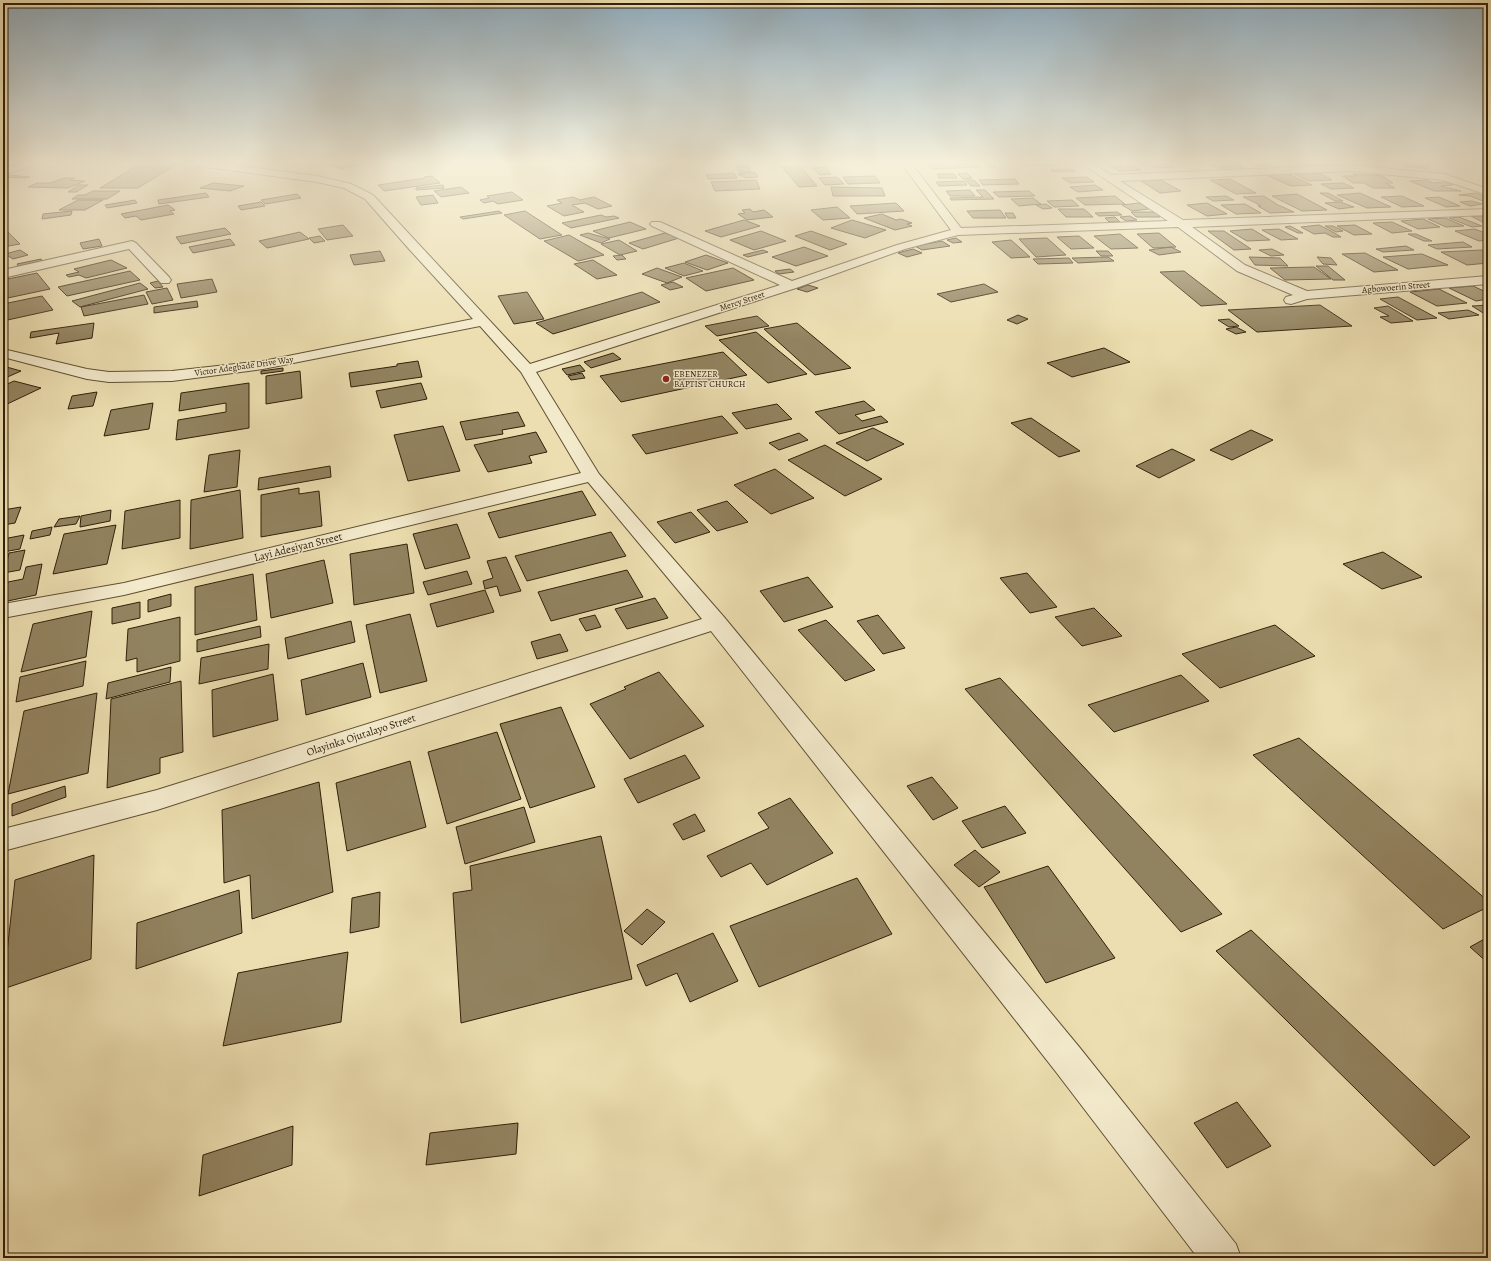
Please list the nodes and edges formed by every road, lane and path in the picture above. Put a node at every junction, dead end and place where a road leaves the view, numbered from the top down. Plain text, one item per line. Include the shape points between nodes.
1 (390, 222) edge
2 (950, 222) edge
3 (1178, 222) edge
4 (1236, 222) edge
5 (656, 224) dead end
6 (1181, 224) junction
7 (958, 232) junction
8 (3, 274) edge
9 (165, 280) dead end
10 (1488, 280) edge
11 (791, 285) junction
12 (1305, 295) junction
13 (1286, 302) dead end
14 (483, 321) junction
15 (3, 353) edge
16 (527, 370) junction
17 (592, 476) junction
18 (3, 611) edge
19 (716, 622) junction
20 (3, 840) edge
21 (1222, 1258) edge

1 - 14 street
2 - 7 street
3 - 6 street
4 - 6 street, Mercy Street
5 - 11 street
6 - 7 street, Mercy Street
6 - 12 street via 1241,268
7 - 11 street, Mercy Street via 901,247
8 - 9 street via 132,245
10 - 12 street, Agbowoerin Street
11 - 16 street, Mercy Street
12 - 13 street
14 - 15 street, Victor Adegbade Drive Way via 263,365 172,376 109,377
14 - 16 street
16 - 17 street via 567,431
17 - 18 street, Layi Adesiyan Street via 124,589
17 - 19 street
19 - 20 street, Olayinka Ojutalayo Street via 156,800
19 - 21 street via 1068,1060

